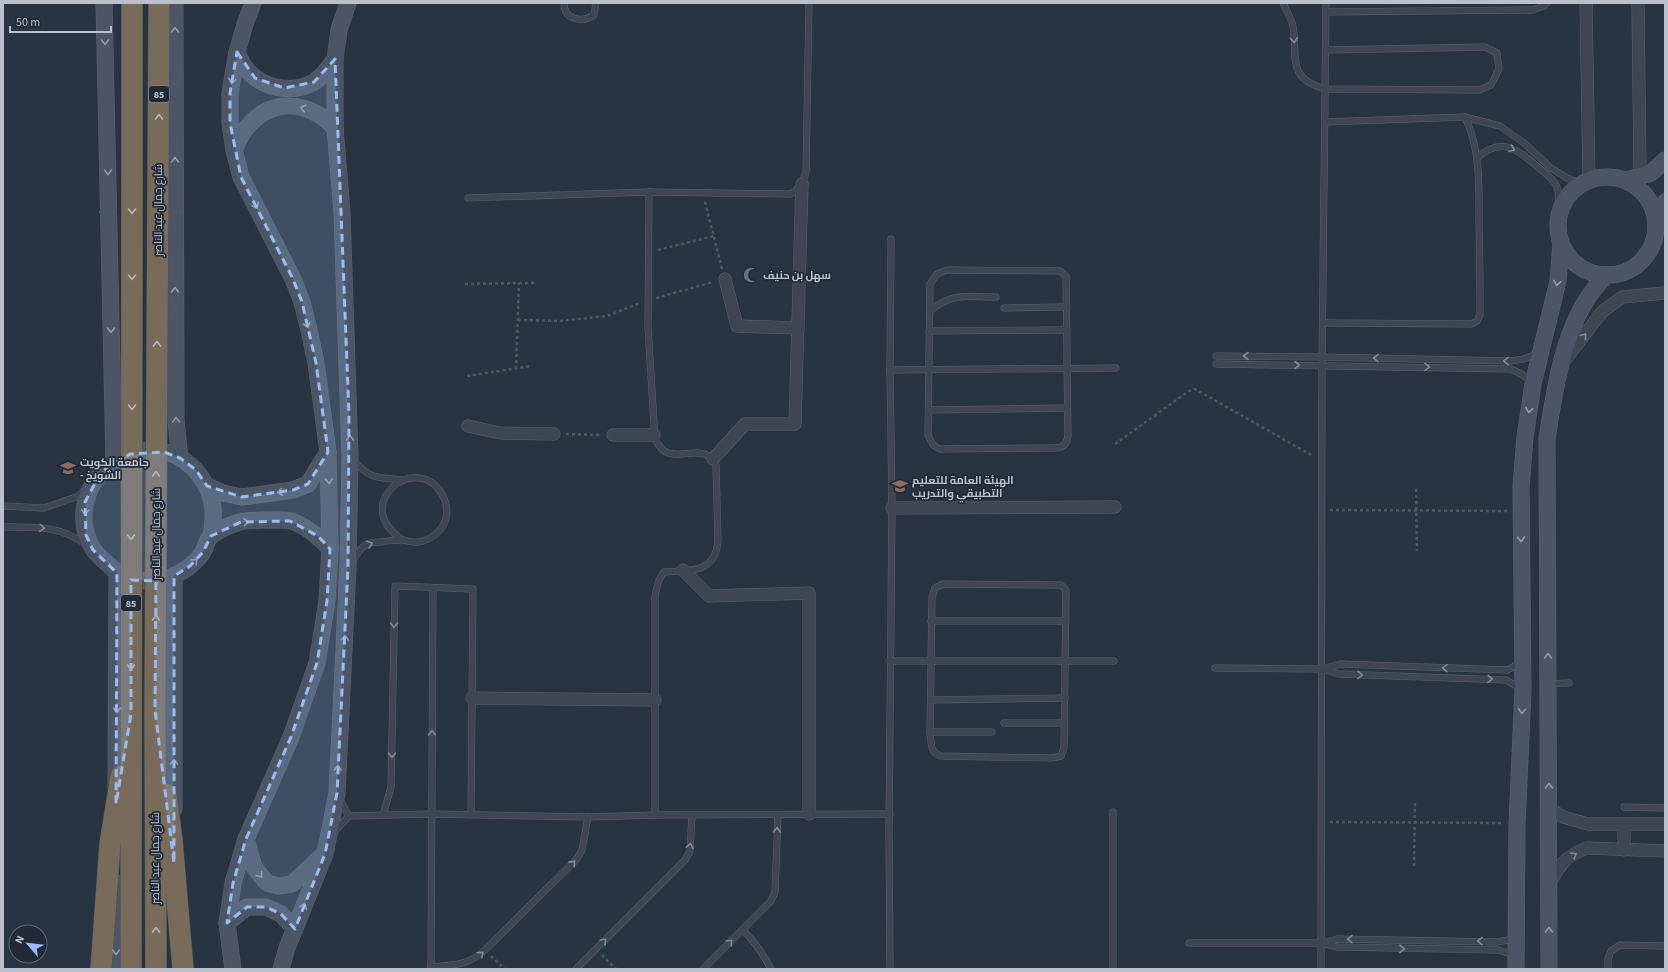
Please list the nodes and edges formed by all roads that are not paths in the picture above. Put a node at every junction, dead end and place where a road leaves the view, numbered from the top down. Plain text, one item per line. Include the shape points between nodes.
1 (104, 3) edge
2 (126, 3) edge
3 (132, 3) edge
4 (160, 3) edge
5 (175, 3) edge
6 (253, 3) edge
7 (348, 3) edge
8 (564, 3) edge
9 (596, 3) edge
10 (809, 3) edge
11 (1283, 3) edge
12 (1326, 3) edge
13 (1547, 3) edge
14 (1586, 3) edge
15 (1638, 3) edge
16 (1326, 12) junction
17 (133, 39) junction
18 (1326, 50) junction
19 (237, 52) junction
20 (335, 59) junction
21 (1325, 89) junction
22 (1465, 117) junction
23 (1325, 122) junction
24 (335, 128) junction
25 (234, 150) junction
26 (1477, 158) junction
27 (1665, 160) edge
28 (1633, 178) junction
29 (1586, 182) junction
30 (802, 184) junction
31 (649, 192) junction
32 (468, 198) dead end
33 (1665, 202) edge
34 (1558, 225) junction
35 (1656, 226) junction
36 (891, 239) dead end
37 (1562, 244) junction
38 (1607, 275) junction
39 (725, 279) road end
40 (1665, 293) edge
41 (996, 297) dead end
42 (1067, 307) junction
43 (1004, 308) dead end
44 (930, 311) junction
45 (1323, 324) junction
46 (798, 328) junction
47 (1067, 330) junction
48 (929, 331) junction
49 (1542, 349) junction
50 (1216, 356) dead end
51 (1322, 357) junction
52 (1216, 364) dead end
53 (1322, 365) junction
54 (1560, 366) junction
55 (1067, 368) junction
56 (1116, 368) dead end
57 (929, 369) junction
58 (890, 370) junction
59 (1533, 384) junction
60 (1068, 408) junction
61 (929, 410) junction
62 (468, 426) dead end
63 (554, 434) road end
64 (613, 435) road end
65 (654, 435) junction
66 (1524, 437) junction
67 (1547, 439) junction
68 (328, 452) junction
69 (350, 457) junction
70 (180, 458) junction
71 (713, 459) junction
72 (114, 461) junction
73 (403, 480) junction
74 (91, 486) junction
75 (207, 486) junction
76 (1521, 487) junction
77 (1546, 487) junction
78 (3, 506) edge
79 (1115, 507) dead end
80 (892, 508) junction
81 (3, 527) edge
82 (211, 536) junction
83 (403, 540) junction
84 (330, 549) junction
85 (93, 550) junction
86 (348, 567) junction
87 (683, 570) junction
88 (117, 573) junction
89 (174, 576) junction
90 (433, 588) junction
91 (931, 621) junction
92 (1066, 621) junction
93 (931, 660) junction
94 (890, 661) junction
95 (1065, 661) junction
96 (1114, 661) dead end
97 (1523, 661) junction
98 (1215, 668) dead end
99 (1322, 669) junction
100 (1569, 683) dead end
101 (1548, 684) junction
102 (1523, 690) junction
103 (472, 698) junction
104 (1065, 698) junction
105 (655, 700) junction
106 (931, 700) junction
107 (155, 710) junction
108 (131, 714) junction
109 (1004, 723) dead end
110 (1064, 723) junction
111 (930, 732) junction
112 (992, 732) dead end
113 (337, 793) junction
114 (1549, 808) junction
115 (1624, 808) dead end
116 (1665, 808) edge
117 (1112, 812) dead end
118 (431, 814) junction
119 (471, 814) junction
120 (809, 814) junction
121 (890, 814) junction
122 (383, 815) junction
123 (655, 815) junction
124 (692, 815) junction
125 (778, 815) junction
126 (349, 816) junction
127 (588, 817) junction
128 (1624, 824) junction
129 (1665, 824) edge
130 (246, 839) junction
131 (327, 846) junction
132 (1624, 850) junction
133 (1665, 851) edge
134 (1549, 884) junction
135 (228, 923) junction
136 (295, 929) junction
137 (743, 930) junction
138 (1517, 934) junction
139 (1189, 943) dead end
140 (1322, 944) junction
141 (1665, 946) edge
142 (1516, 963) edge
143 (431, 968) edge
144 (101, 969) edge
145 (116, 969) edge
146 (131, 969) edge
147 (156, 969) edge
148 (174, 969) edge
149 (183, 969) edge
150 (233, 969) edge
151 (281, 969) edge
152 (576, 969) edge
153 (703, 969) edge
154 (771, 969) edge
155 (890, 969) edge
156 (1112, 969) edge
157 (1321, 969) edge
158 (1549, 969) edge
159 (1608, 969) edge

1 -> 72 street
2 - 17 highway
3 - 17 highway, 85
107 -> 4 highway, شارع جمال عبد الناصر / 85, bridge
70 -> 5 street via 176,422
6 - 19 street via 244,24
7 - 20 street via 339,30
8 - 9 lane via 564,10 574,19 594,15
10 - 30 lane via 806,173
11 -> 21 lane via 1292,24 1297,71 1312,86
12 - 16 lane
13 - 16 lane via 1533,10
14 - 29 street
15 - 28 street
16 - 18 lane
17 -> 108 highway, 85, bridge
18 - 21 lane
18 - 21 lane via 1485,47 1497,53 1498,69 1491,85 1479,90
19 - 20 street via 244,66 255,78 268,85 284,88 314,82 326,72
19 -> 25 street via 230,93 230,123
20 - 24 street
21 - 23 lane
22 - 23 lane
22 - 26 lane via 1472,131
22 - 29 lane via 1500,126 1524,143 1551,168 1567,178
23 - 45 lane
24 -> 25 street via 313,110 299,106 271,109 258,115 248,125 239,136
69 -> 24 street via 342,212
25 -> 68 street via 241,177 302,302 316,363
26 -> 34 lane via 1486,150 1507,146 1522,153 1556,186
26 - 45 lane via 1480,315 1477,321 1472,324
27 - 28 street via 1651,173
28 - 29 street via 1608,176
28 - 35 street via 1653,207
29 - 34 street via 1572,191 1565,201
30 - 31 lane via 790,194
30 - 46 street
31 - 32 lane
31 - 65 lane via 648,328
33 - 35 street
34 - 37 street
35 - 38 street via 1652,245 1642,261 1626,271
36 - 58 lane
37 - 38 street via 1572,260 1588,271
37 -> 49 street via 1558,282
38 - 54 street via 1595,286 1584,303
39 - 46 street via 737,326
54 -> 40 street via 1602,312 1622,296
41 - 44 lane via 950,298 937,304
42 - 43 lane
42 - 44 lane via 1067,280 1064,272 947,270 937,274 930,284
42 - 47 lane
44 - 48 lane
45 - 51 lane
46 - 71 street via 795,424 745,424
47 - 48 lane
47 - 55 lane
48 - 57 lane
49 -> 51 lane via 1531,357 1510,361
49 - 59 street
51 -> 50 lane
51 - 53 lane
52 -> 53 lane
53 -> 59 lane via 1511,369
53 - 99 lane
54 - 67 street
55 - 56 lane
55 - 57 lane
55 - 60 lane
57 - 58 lane
57 - 61 lane
58 - 80 lane
59 -> 66 street
60 - 61 lane
60 - 61 lane via 1067,441 1060,448 940,449 933,445 928,435
62 - 63 street via 500,432
64 - 65 street
65 - 71 lane via 660,448 666,452 702,454
66 - 67 street
66 - 76 street
67 - 77 street
68 -> 75 street via 308,484 293,490 242,497
68 -> 84 street
69 - 73 lane via 370,476
69 - 86 street
70 - 72 street via 164,452 147,451 130,454
70 - 75 street via 196,470
71 - 87 lane via 716,465 717,549 713,558 701,569
72 - 74 street via 101,472
73 - 83 lane via 392,487 385,498 382,510 385,523 392,533
73 - 83 lane via 416,477 430,481 441,490 447,503 446,517 441,530 430,539 417,542
74 - 78 lane via 76,497 44,508
74 -> 85 street via 85,502 84,518 86,535
75 - 82 street via 213,502 214,520
76 - 77 street
76 -> 97 street
101 -> 77 street
79 - 80 street
80 - 94 lane
81 -> 85 lane via 46,528 65,532
82 -> 84 street via 241,522 290,521 307,528
89 -> 82 street via 190,566 203,552
86 -> 83 lane via 365,545
84 - 130 street via 328,602 316,663 291,737
85 - 88 street
113 -> 86 street
87 - 105 lane via 664,572 657,585
87 - 120 street via 709,596 809,593
88 - 89 street via 135,580 155,581
88 -> 145 street
148 -> 89 street
90 - 103 lane via 473,589
118 -> 90 lane
90 -> 122 lane via 395,586 391,787
91 - 92 lane
91 - 92 lane via 932,592 943,584 1061,586 1066,590
91 - 93 lane
92 - 95 lane
93 - 94 lane
93 - 95 lane
93 - 106 lane
94 - 121 lane
95 - 96 lane
95 - 104 lane
97 -> 99 lane via 1508,670 1340,664
97 - 102 street
98 - 99 lane
99 -> 102 lane via 1339,674 1506,680
99 - 140 lane
100 - 101 lane
114 -> 101 street
102 -> 138 street via 1517,824
103 - 105 street
103 - 119 lane
104 - 106 lane
104 - 110 lane
105 - 123 lane
106 - 111 lane
147 -> 107 highway, شارع جمال عبد الناصر / 85, bridge
107 - 149 highway, bridge via 172,840
108 - 144 highway, bridge via 110,844
108 - 146 highway, 85, bridge
109 - 110 lane
110 - 111 lane via 1063,752 1061,756 1052,758 940,756 932,749
111 - 112 lane
113 - 126 lane
113 - 131 street
114 - 128 street via 1563,817 1581,823
114 - 134 street
115 - 116 lane
117 - 156 lane
118 - 119 lane
118 - 122 lane
118 - 143 lane
119 - 127 lane
120 - 121 lane
120 - 125 lane
121 - 155 lane
122 - 126 lane
123 - 124 lane
123 - 127 lane
124 - 125 lane
152 -> 124 lane via 685,860 690,851
137 -> 125 lane via 764,910 775,892
126 - 131 lane
143 -> 127 lane via 462,965 475,959 485,950 576,860 582,850
128 - 129 street
128 - 132 street
130 -> 131 street via 254,867 267,883 279,886 292,884
130 - 135 street via 233,883
136 -> 131 street
132 - 133 street
134 -> 132 street via 1561,864 1575,852 1587,848
158 -> 134 street
135 - 136 street via 247,907 266,907 281,914
135 - 150 street
136 - 151 street
153 -> 137 lane
137 - 154 lane via 755,942
138 -> 140 lane via 1508,940 1498,942 1337,939
138 - 142 street
139 - 140 lane
140 -> 142 lane via 1337,947 1498,950 1508,953
140 - 157 lane
141 - 159 lane via 1620,944 1611,950

